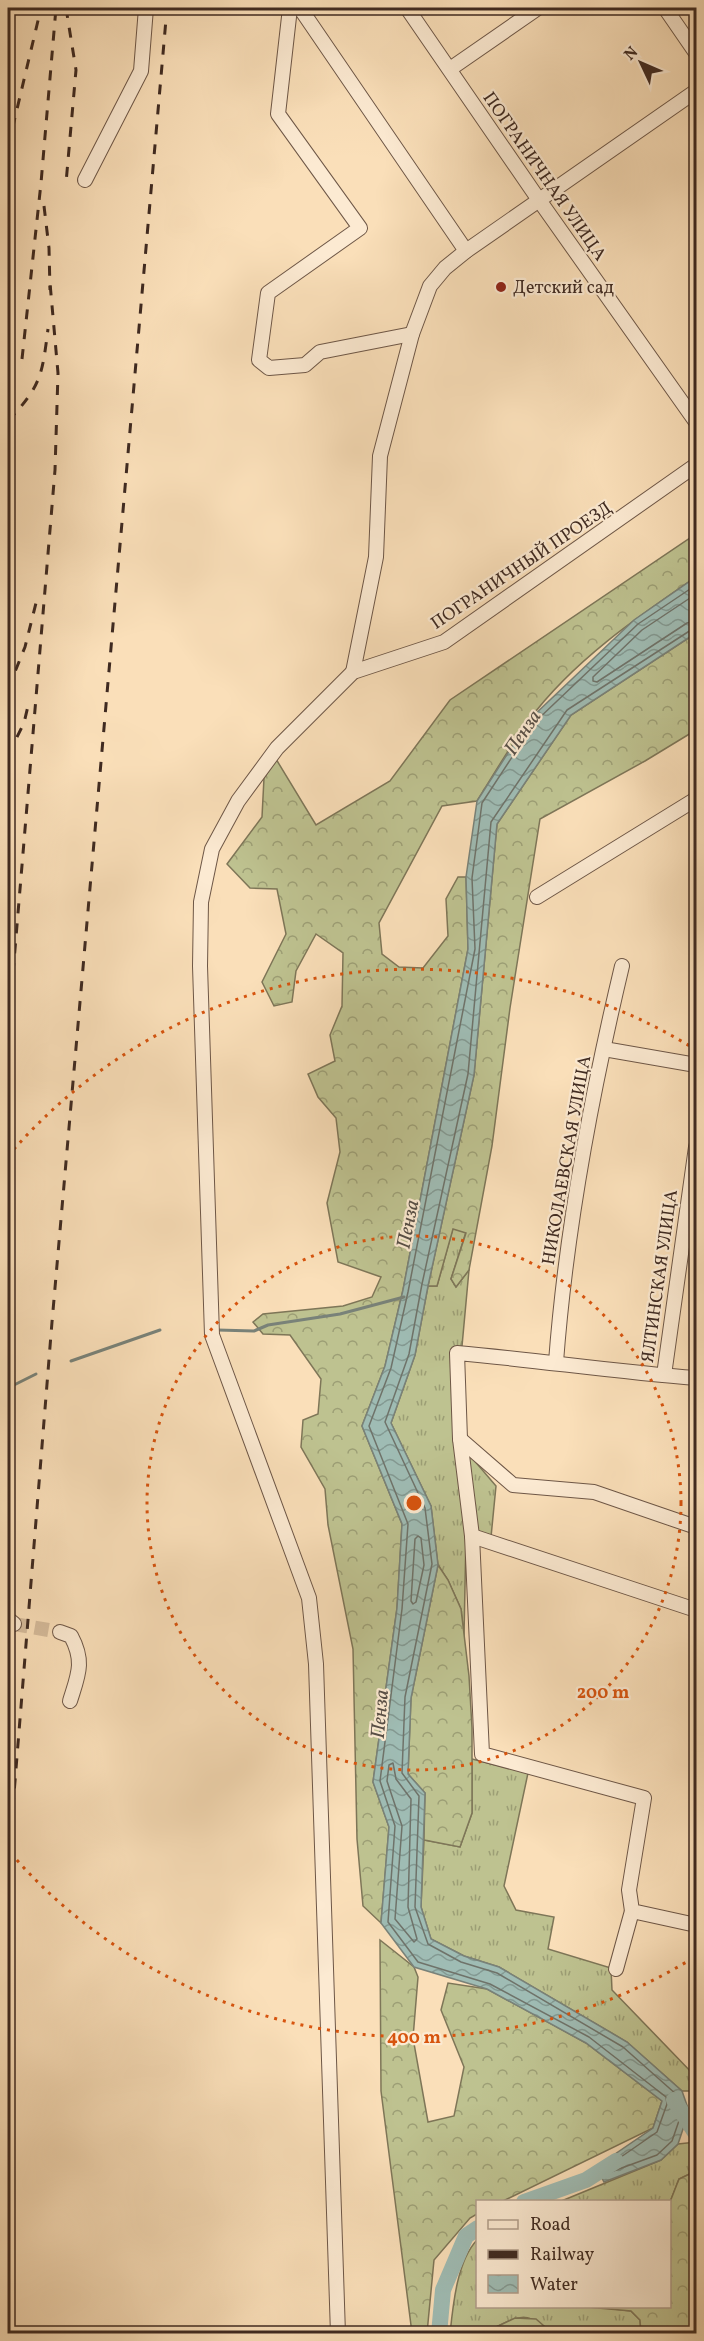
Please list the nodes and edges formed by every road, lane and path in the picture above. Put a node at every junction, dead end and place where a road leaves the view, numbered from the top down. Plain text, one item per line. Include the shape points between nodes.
1 (146, 8) edge
2 (290, 8) edge
3 (300, 8) edge
4 (407, 8) edge
5 (538, 8) edge
6 (665, 8) edge
7 (696, 53) edge
8 (450, 69) junction
9 (696, 91) edge
10 (85, 180) dead end
11 (539, 200) junction
12 (466, 251) junction
13 (412, 334) junction
14 (696, 422) edge
15 (696, 465) edge
16 (354, 672) junction
17 (696, 799) edge
18 (537, 897) dead end
19 (622, 966) dead end
20 (604, 1049) junction
21 (696, 1065) edge
22 (696, 1147) edge
23 (556, 1362) junction
24 (664, 1375) junction
25 (696, 1378) edge
26 (460, 1439) junction
27 (696, 1527) edge
28 (472, 1536) junction
29 (696, 1610) edge
30 (60, 1632) tunnel mouth
31 (70, 1701) dead end
32 (632, 1911) junction
33 (696, 1925) edge
34 (616, 1969) dead end
35 (338, 2334) edge

1 - 10 street via 141,71
2 - 13 street via 278,114 360,228 268,293 259,360 269,368 304,364 320,352
3 - 12 street
4 - 8 street, ПОГРАНИЧНАЯ УЛИЦА
5 - 8 street
6 - 7 street
8 - 11 street, ПОГРАНИЧНАЯ УЛИЦА
9 - 11 street
11 - 12 street
11 - 14 street, ПОГРАНИЧНАЯ УЛИЦА
12 - 13 street via 430,286
13 - 16 street via 380,456 376,557
15 - 16 street, ПОГРАНИЧНЫЙ ПРОЕЗД via 444,642
16 - 35 street via 277,748 238,801 212,849 201,902 200,966 211,1329 309,1598 316,1664
17 - 18 street
19 - 20 street, НИКОЛАЕВСКАЯ УЛИЦА
20 - 21 street
20 - 23 street, НИКОЛАЕВСКАЯ УЛИЦА via 562,1285
22 - 24 street, ЯЛТИНСКАЯ УЛИЦА
23 - 24 street
23 - 26 street via 457,1353
24 - 25 street
26 - 27 street via 513,1485 594,1492
26 - 28 street
28 - 29 street
28 - 32 street via 482,1754 644,1798 629,1890
30 - 31 street via 70,1636 79,1650 80,1666
32 - 33 street
32 - 34 street

